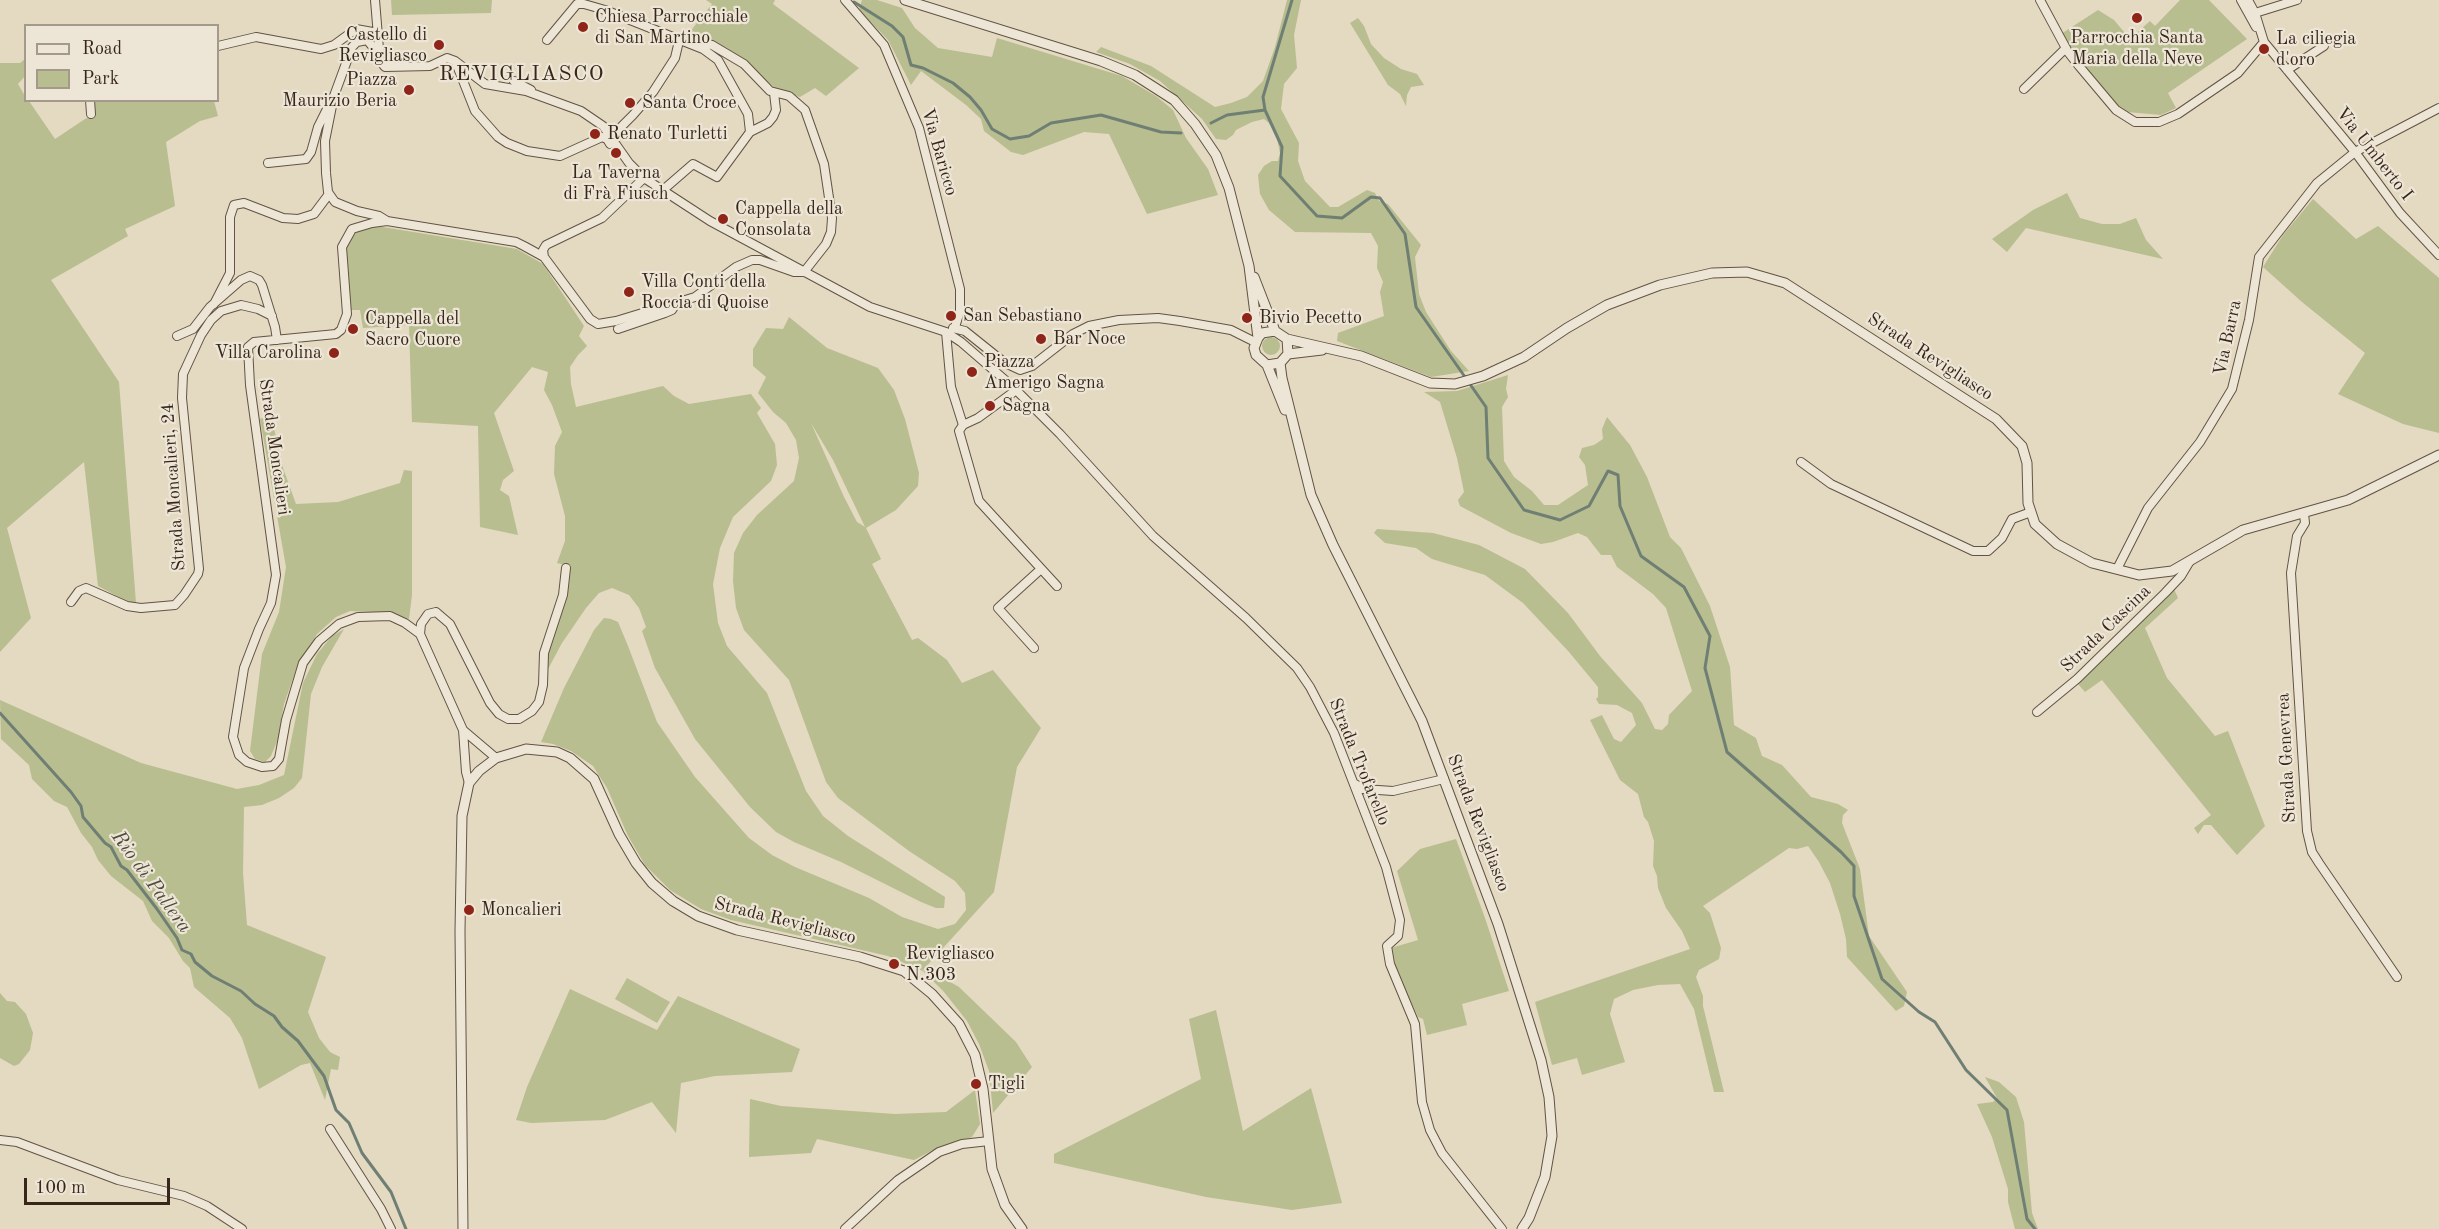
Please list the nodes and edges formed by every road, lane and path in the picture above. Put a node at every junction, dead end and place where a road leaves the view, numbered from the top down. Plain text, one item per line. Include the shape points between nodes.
1 (375, 0) edge
2 (845, 0) edge
3 (905, 0) edge
4 (2040, 0) edge
5 (2241, 0) edge
6 (2248, 0) edge
7 (2297, 0) edge
8 (2255, 13) junction
9 (378, 33) junction
10 (547, 40) dead end
11 (2264, 40) junction
12 (2325, 40) dead end
13 (679, 41) junction
14 (219, 46) edge
15 (2066, 48) junction
16 (380, 56) junction
17 (453, 60) junction
18 (2288, 70) junction
19 (514, 81) dead end
20 (2024, 89) dead end
21 (774, 93) junction
22 (540, 95) junction
23 (334, 96) junction
24 (90, 102) edge
25 (2436, 110) edge
26 (91, 114) dead end
27 (750, 132) junction
28 (610, 138) junction
29 (2355, 152) junction
30 (268, 163) dead end
31 (629, 163) junction
32 (644, 178) junction
33 (663, 190) junction
34 (329, 194) junction
35 (387, 221) junction
36 (2439, 255) edge
37 (544, 257) junction
38 (1249, 266) junction
39 (804, 272) junction
40 (676, 303) junction
41 (214, 304) junction
42 (272, 316) junction
43 (955, 327) junction
44 (618, 329) dead end
45 (1275, 331) junction
46 (946, 332) junction
47 (177, 336) dead end
48 (1287, 339) junction
49 (277, 340) junction
50 (1257, 340) junction
51 (1329, 349) junction
52 (1288, 354) junction
53 (1280, 363) junction
54 (1267, 365) junction
55 (1015, 391) junction
56 (963, 425) junction
57 (1298, 443) junction
58 (2439, 454) edge
59 (1801, 462) dead end
60 (2031, 512) junction
61 (2304, 514) junction
62 (2190, 561) junction
63 (566, 568) dead end
64 (1041, 569) junction
65 (2118, 569) junction
66 (1057, 585) dead end
67 (71, 602) dead end
68 (420, 634) junction
69 (1034, 648) dead end
70 (2037, 712) dead end
71 (463, 730) junction
72 (496, 758) junction
73 (1444, 779) junction
74 (469, 783) junction
75 (1355, 784) junction
76 (2397, 977) dead end
77 (330, 1129) dead end
78 (0, 1140) edge
79 (989, 1141) junction
80 (242, 1229) edge
81 (391, 1229) edge
82 (463, 1229) edge
83 (845, 1229) edge
84 (1022, 1229) edge
85 (1503, 1229) edge
86 (1522, 1229) edge

1 - 9 street
2 - 43 street, Via Baricco via 884,45 918,128 960,289
3 - 38 street via 1101,61 1135,75 1174,100 1216,155 1229,188
4 - 15 street
5 - 11 street
6 - 8 street, Via Umberto I
7 - 8 street
8 - 11 street, Via Umberto I
9 - 14 street via 356,29 321,49 256,37
9 - 16 street
10 - 13 street via 577,4 584,4
11 - 15 street via 2238,74 2178,114 2159,122 2135,122 2116,110
11 - 18 street, Via Umberto I
12 - 18 street via 2324,46
13 - 21 street via 712,45 744,64
13 - 27 street via 703,49 718,60 748,114
13 - 28 street via 666,74
15 - 20 street
16 - 17 street via 382,64 390,68 430,66 443,59
16 - 23 street via 367,40 355,43
17 - 22 street via 485,84
17 - 31 street via 475,111 507,143 527,151 560,156 605,137
18 - 29 street, Via Umberto I
19 - 22 street
21 - 27 street via 773,117
21 - 39 street via 789,96 806,110 824,164 831,232
22 - 28 street via 581,111 601,124
23 - 30 street via 306,159
23 - 34 street via 325,141
24 - 26 street
25 - 29 street, Via Barra
27 - 33 street via 717,177 693,164
28 - 31 street
29 - 36 street, Via Umberto I via 2400,213
29 - 65 street, Via Barra via 2317,183 2259,257 2232,389 2200,442 2148,508
31 - 32 street
32 - 33 street
32 - 37 street via 602,218 546,245
33 - 39 street via 710,221
34 - 35 street via 343,206
34 - 41 street via 314,214 298,219 283,218 244,203 234,206 230,217 230,273
35 - 37 street, Strada Moncalieri via 516,242
35 - 49 street, Strada Moncalieri via 359,226 346,235 342,247 347,314 340,330 336,334
37 - 40 street, Strada Moncalieri via 593,322 603,324
38 - 45 street
38 - 50 street, Strada Revigliasco
39 - 40 street, Strada Moncalieri via 752,260 736,267 705,292
39 - 46 street via 870,307
40 - 44 street via 672,310
41 - 42 street via 241,280 255,277 262,285
41 - 47 street via 193,329
42 - 49 street
42 - 67 street, Strada Moncalieri, 24 via 241,305 221,311 201,335 183,374 199,569 184,595 174,604 141,608 86,588
43 - 46 street
43 - 50 street via 1020,370 1032,366 1073,334 1119,320 1180,321 1231,330
45 - 48 street, Strada Revigliasco
45 - 50 street via 1262,333
46 - 55 street
46 - 56 street via 951,387
48 - 51 street, Strada Revigliasco
48 - 52 street
49 - 68 street, Strada Moncalieri via 254,342 247,351 276,575 271,603 244,668 233,737 239,755 262,767 273,766 279,759 303,663 319,641 339,624 358,617 390,616
50 - 54 street, Strada Revigliasco via 1256,355
51 - 52 street, Strada Revigliasco
51 - 60 street, Strada Revigliasco via 1361,356 1430,383 1455,384 1524,357 1606,305 1680,280 1712,273 1747,272 1785,283 1996,419 2022,446
52 - 53 street
53 - 54 street
53 - 57 street, Strada Revigliasco
54 - 57 street, Strada Revigliasco
55 - 56 street
55 - 75 street, Strada Trofarello via 1154,536 1297,668 1320,704
56 - 64 street via 959,431 979,501
57 - 73 street, Strada Revigliasco via 1311,495 1422,721
58 - 61 street, Strada Revigliasco via 2348,500
59 - 60 street via 1831,484 1973,551 1988,551 2002,538 2012,519
60 - 65 street, Strada Revigliasco via 2035,524 2057,544 2092,563
61 - 62 street, Strada Revigliasco via 2243,530
61 - 76 street, Strada Genevrea via 2291,573 2307,831 2312,852
62 - 65 street, Strada Revigliasco via 2172,571 2152,575
62 - 70 street, Strada Cascina via 2165,593 2077,679
63 - 68 street via 563,595 544,653 539,702 519,719 508,719 490,703 450,624 436,612 428,614
64 - 66 street
64 - 69 street via 998,608
68 - 71 street
71 - 72 street
71 - 74 street
72 - 74 street, Strada Revigliasco
72 - 79 street, Strada Revigliasco via 526,749 542,749 570,758 594,779 619,834 647,876 673,901 698,916 737,930 860,957 904,971 959,1024 975,1055
73 - 75 street via 1393,791 1363,789
73 - 86 street, Strada Revigliasco via 1498,924 1549,1097 1552,1136 1545,1177
74 - 82 street via 462,816 461,877
75 - 85 street, Strada Trofarello via 1386,867 1400,920 1398,936 1388,946 1390,964 1415,1024 1422,1102 1430,1131 1442,1153
77 - 81 street
78 - 80 street via 17,1142 118,1180 184,1196
79 - 83 street via 962,1144 930,1157 884,1192
79 - 84 street, Strada Revigliasco via 992,1169 1005,1205

